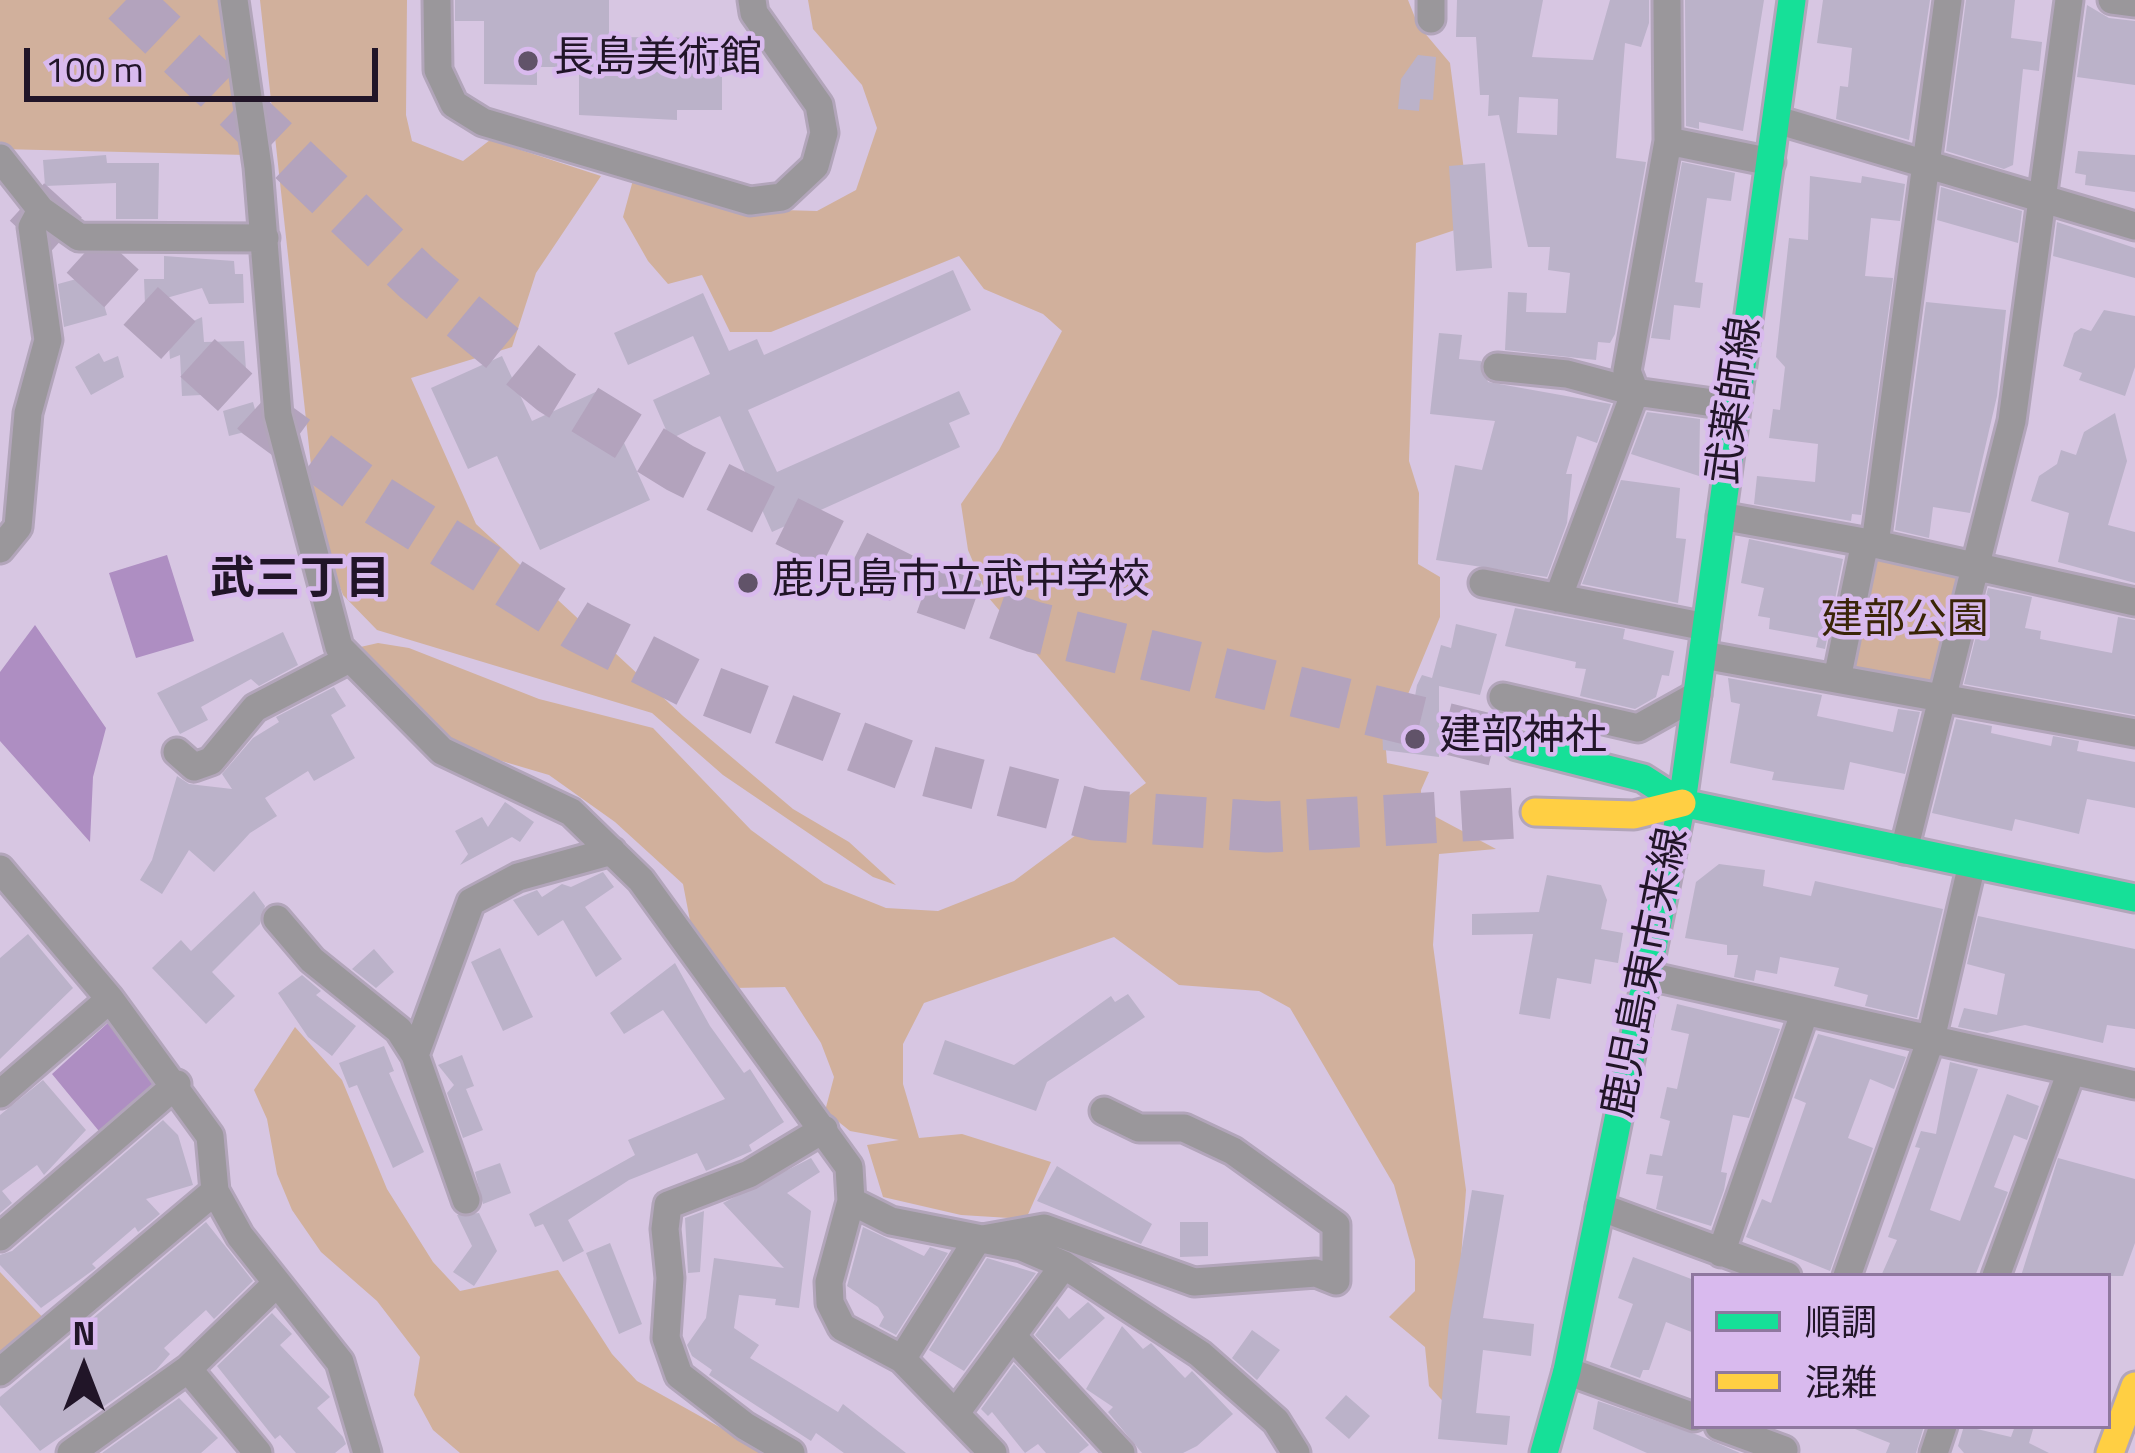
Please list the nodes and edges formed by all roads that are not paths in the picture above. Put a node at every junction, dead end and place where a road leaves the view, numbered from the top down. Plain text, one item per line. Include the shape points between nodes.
1 (234, 0) edge
2 (437, 0) edge
3 (752, 0) edge
4 (1667, 0) edge
5 (1792, 0) edge
6 (1948, 0) edge
7 (2069, 0) edge
8 (2112, 0) edge
9 (2135, 3) edge
10 (1777, 120) junction
11 (1668, 141) junction
12 (0, 158) edge
13 (1771, 162) junction
14 (1926, 166) junction
15 (2041, 198) junction
16 (41, 211) junction
17 (2135, 226) edge
18 (265, 238) junction
19 (1497, 368) dead end
20 (1635, 392) junction
21 (1735, 406) junction
22 (1721, 516) junction
23 (1870, 543) junction
24 (0, 549) edge
25 (1975, 566) junction
26 (1483, 583) dead end
27 (1558, 598) junction
28 (2135, 602) edge
29 (1704, 641) junction
30 (349, 659) junction
31 (1837, 679) junction
32 (1697, 695) junction
33 (1503, 698) dead end
34 (1943, 699) junction
35 (2135, 733) edge
36 (1516, 746) tunnel mouth
37 (177, 752) dead end
38 (1682, 803) junction
39 (1535, 812) tunnel mouth
40 (1904, 850) junction
41 (612, 851) junction
42 (1972, 864) junction
43 (0, 869) edge
44 (2135, 898) edge
45 (277, 919) dead end
46 (1648, 976) junction
47 (110, 998) junction
48 (1805, 1012) junction
49 (1931, 1039) junction
50 (415, 1055) junction
51 (2071, 1072) junction
52 (6, 1078) edge
53 (177, 1084) junction
54 (2135, 1084) edge
55 (1104, 1111) dead end
56 (824, 1129) junction
57 (214, 1191) junction
58 (466, 1200) dead end
59 (851, 1201) junction
60 (1600, 1207) junction
61 (0, 1238) edge
62 (977, 1240) junction
63 (1720, 1253) junction
64 (1064, 1265) junction
65 (1778, 1273) edge
66 (1848, 1273) edge
67 (1997, 1273) edge
68 (276, 1283) junction
69 (1013, 1337) junction
70 (902, 1359) junction
71 (188, 1369) junction
72 (1567, 1371) junction
73 (0, 1372) edge
74 (2124, 1394) edge
75 (955, 1414) junction
76 (1691, 1416) edge
77 (1731, 1429) edge
78 (1786, 1443) edge
79 (2120, 1444) edge
80 (71, 1453) edge
81 (258, 1453) edge
82 (367, 1453) edge
83 (791, 1453) edge
84 (993, 1453) edge
85 (1121, 1453) edge
86 (1296, 1453) edge
87 (1544, 1453) edge

1 - 18 street
2 - 3 street via 438,70 454,104 483,122 750,202 782,197 799,182 815,166 824,133 819,105
4 - 11 street
5 - 10 main road, 武薬師線
6 - 14 street
7 - 15 street
8 - 9 street
10 - 13 main road, 武薬師線
10 - 14 street
11 - 13 street
11 - 20 street via 1628,371
12 - 16 street
13 - 21 main road, 武薬師線
14 - 15 street
14 - 23 street
15 - 17 street
15 - 25 street via 2012,421
16 - 18 street via 80,237
16 - 24 street via 32,226 48,340 28,413 21,514
18 - 30 street via 278,415 339,647
19 - 20 street via 1567,374
20 - 21 street
20 - 27 street
21 - 22 main road, 武薬師線
22 - 23 street
22 - 29 main road, 武薬師線
23 - 25 street
23 - 31 street
25 - 28 street
25 - 34 street
26 - 27 street
27 - 29 street
29 - 31 street
29 - 32 main road, 武薬師線
30 - 37 street via 255,708 211,761 194,767
30 - 41 street via 442,751 571,812
31 - 34 street
32 - 33 street via 1638,728
32 - 38 main road, 武薬師線
34 - 35 street
34 - 40 street
36 - 38 main road via 1643,778
38 - 39 main road via 1634,815
38 - 40 main road, 鹿児島東市来線
38 - 46 main road, 鹿児島東市来線
40 - 42 main road, 鹿児島東市来線
41 - 50 street via 518,877 471,902
41 - 56 street
42 - 44 main road, 鹿児島東市来線
42 - 49 street
43 - 47 street
45 - 50 street via 312,960 399,1030
46 - 48 street
46 - 60 main road, 鹿児島東市来線
47 - 52 street
47 - 53 street
48 - 49 street
48 - 63 street
49 - 51 street
49 - 66 street
50 - 58 street
51 - 54 street
51 - 67 street
53 - 57 street via 211,1136
53 - 61 street
55 - 62 street via 1139,1128 1184,1128 1233,1151 1336,1225 1336,1281 1316,1274 1194,1282 1044,1228
56 - 59 street via 849,1167
56 - 83 street via 749,1174 668,1205 664,1229 666,1338 679,1375
57 - 68 street
57 - 73 street
59 - 62 street via 891,1220
59 - 70 street via 830,1303 842,1328
60 - 63 street
60 - 72 main road, 鹿児島東市来線
62 - 64 street
62 - 70 street
63 - 65 street
64 - 69 street
64 - 86 street via 1201,1354 1276,1420
68 - 71 street
68 - 82 street via 340,1362
69 - 75 street
69 - 85 street
70 - 75 street
71 - 80 street
71 - 81 street
72 - 76 street
72 - 87 main road, 鹿児島東市来線
74 - 79 main road
75 - 84 street
77 - 78 street

